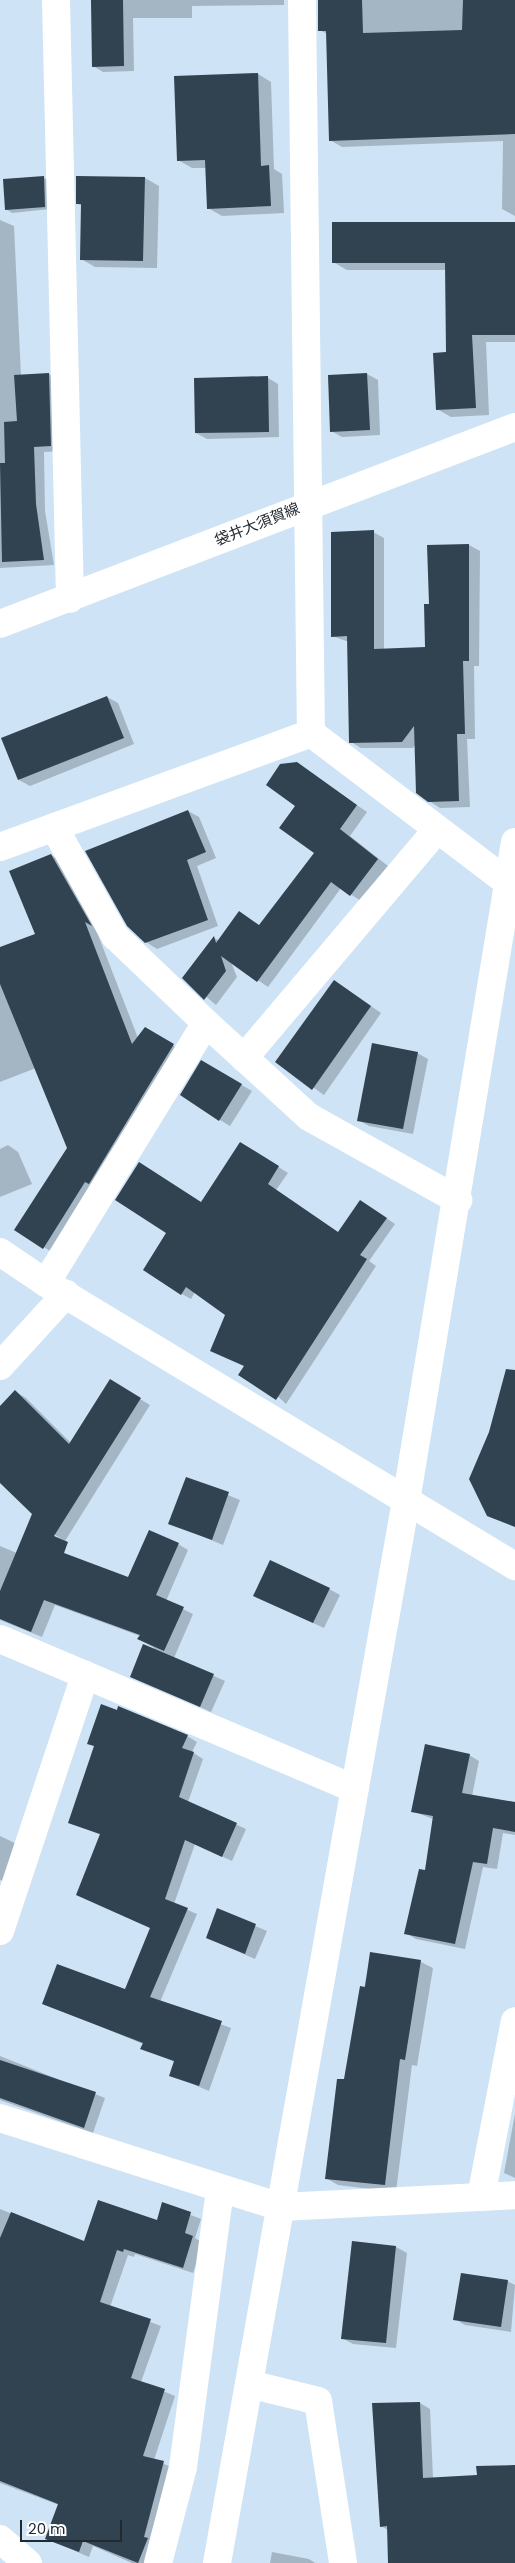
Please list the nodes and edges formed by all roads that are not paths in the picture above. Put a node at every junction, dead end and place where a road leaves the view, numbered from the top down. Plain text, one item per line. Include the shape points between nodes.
1 (56, 0) edge
2 (302, 0) edge
3 (515, 427) edge
4 (306, 504) junction
5 (70, 599) junction
6 (0, 624) edge
7 (311, 732) junction
8 (54, 828) junction
9 (437, 830) junction
10 (515, 842) edge
11 (0, 847) edge
12 (511, 886) edge
13 (206, 1023) junction
14 (244, 1058) junction
15 (458, 1200) junction
16 (0, 1252) edge
17 (56, 1289) junction
18 (0, 1366) edge
19 (406, 1501) junction
20 (515, 1566) edge
21 (0, 1639) edge
22 (84, 1675) junction
23 (356, 1789) junction
24 (0, 1931) edge
25 (515, 2021) edge
26 (0, 2118) edge
27 (220, 2188) junction
28 (515, 2195) edge
29 (482, 2197) junction
30 (281, 2207) junction
31 (249, 2384) junction
32 (0, 2539) edge
33 (28, 2563) edge
34 (158, 2563) edge
35 (218, 2563) edge
36 (342, 2563) edge

1 - 5 street
2 - 4 street
3 - 4 street, 袋井大須賀線
4 - 5 street, 袋井大須賀線
4 - 7 street
5 - 6 street, 袋井大須賀線
7 - 8 street
7 - 9 street
8 - 11 street
8 - 13 street via 114,936
9 - 12 street
9 - 14 street
10 - 12 street
12 - 15 street
13 - 14 street
13 - 17 street
14 - 15 street via 309,1117
15 - 19 street
16 - 17 street
17 - 18 street
17 - 19 street
19 - 20 street
19 - 23 street
21 - 22 street
22 - 23 street
22 - 24 street
23 - 30 street
25 - 29 street
26 - 27 street
27 - 30 street
27 - 34 street via 183,2467
28 - 29 street
29 - 30 street
30 - 31 street
31 - 35 street
31 - 36 street via 318,2401
32 - 33 street

